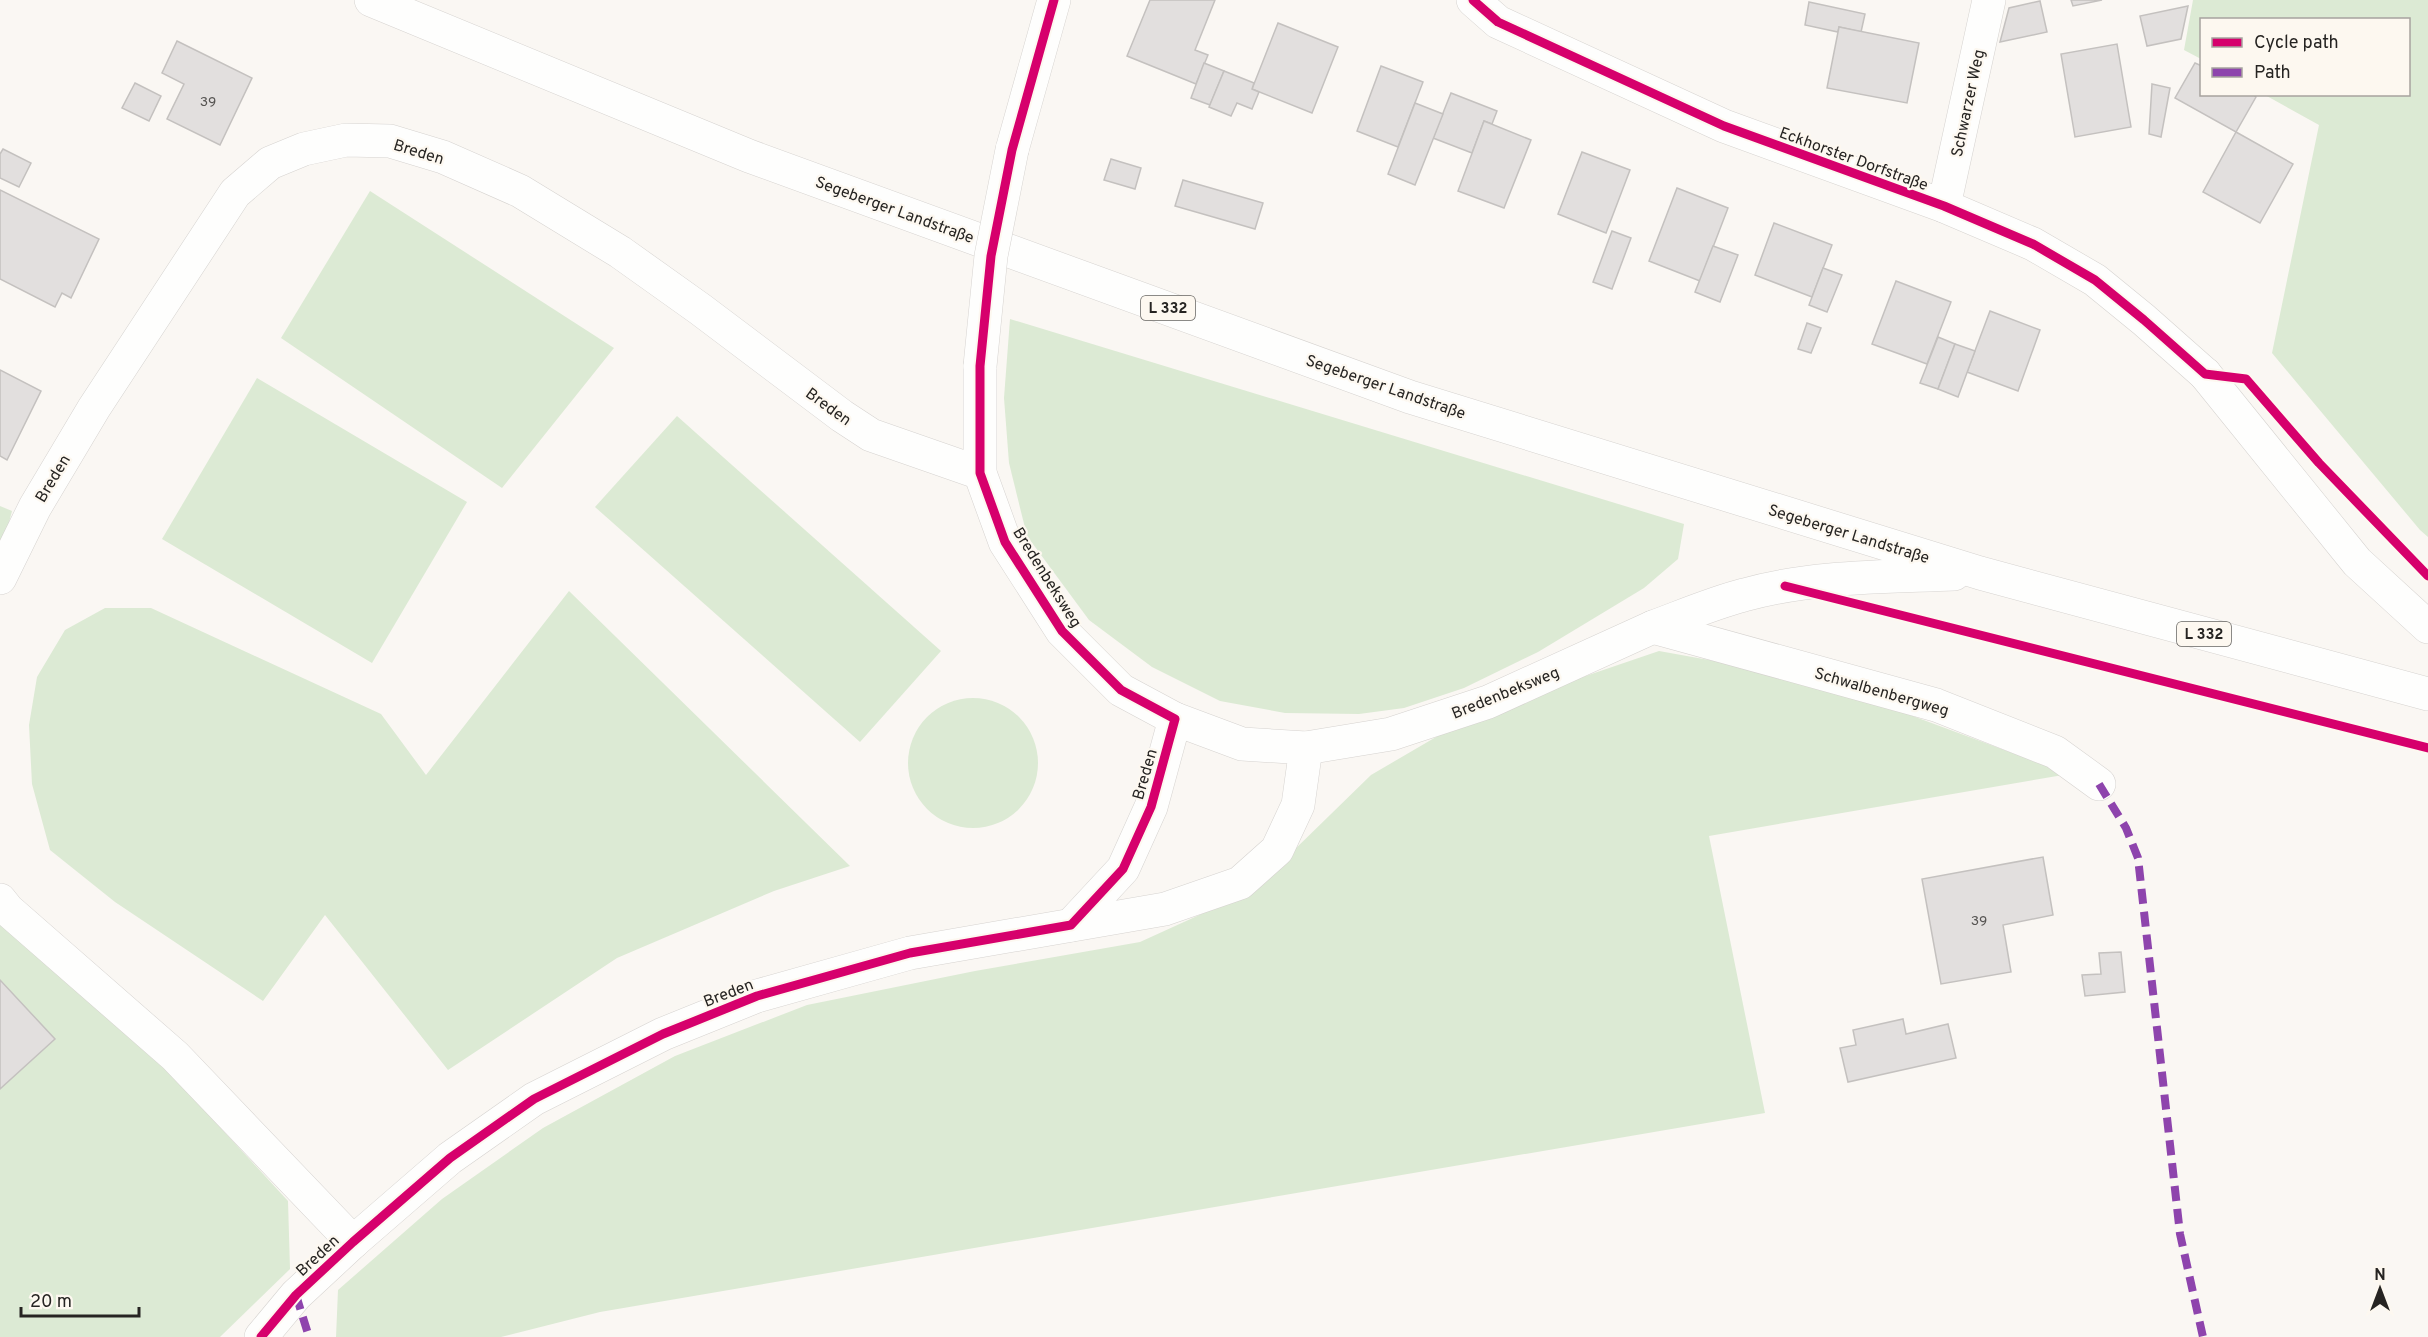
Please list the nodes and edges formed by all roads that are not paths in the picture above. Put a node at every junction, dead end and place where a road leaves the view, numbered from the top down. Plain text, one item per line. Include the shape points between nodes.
1 (371, 0) edge
2 (1054, 0) edge
3 (1473, 0) edge
4 (1989, 0) edge
5 (1944, 206) junction
6 (980, 473) junction
7 (1980, 573) junction
8 (0, 578) edge
9 (1653, 627) junction
10 (2428, 627) edge
11 (2428, 694) edge
12 (1174, 719) junction
13 (1306, 748) junction
14 (2098, 784) dead end
15 (0, 900) edge
16 (1071, 925) junction
17 (353, 1242) junction
18 (261, 1337) edge

1 - 7 street, Segeberger Landstraße / L 332 via 750,156 1410,397
2 - 6 street, Bredenbeksweg, bridge via 1012,150 991,256 980,366
3 - 5 street, Eckhorster Dorfstraße via 1498,22 1724,126
4 - 5 street, Schwarzer Weg
5 - 10 street, Eckhorster Dorfstraße via 2033,244 2095,280 2144,320 2205,374 2357,562
6 - 8 street, Breden via 871,435 621,252 520,191 443,157 390,141 346,140 304,149 270,163 235,193 94,408 35,507
6 - 12 street, Bredenbeksweg via 1005,542 1062,632 1121,690
7 - 9 street, Bredenbeksweg via 1785,586 1743,595
7 - 11 street, Segeberger Landstraße / L 332
9 - 13 street, Bredenbeksweg via 1488,702 1391,734
9 - 14 street, Schwalbenbergweg via 1936,705 2055,752
12 - 13 street, Bredenbeksweg via 1242,744
12 - 16 street, Breden via 1151,807 1123,869
13 - 16 street, Breden via 1298,805 1277,850 1240,883 1165,909
15 - 17 street, Breden via 175,1056
16 - 17 street, Breden via 910,954 757,996 663,1034 534,1099 450,1158
17 - 18 street, Breden via 296,1295

